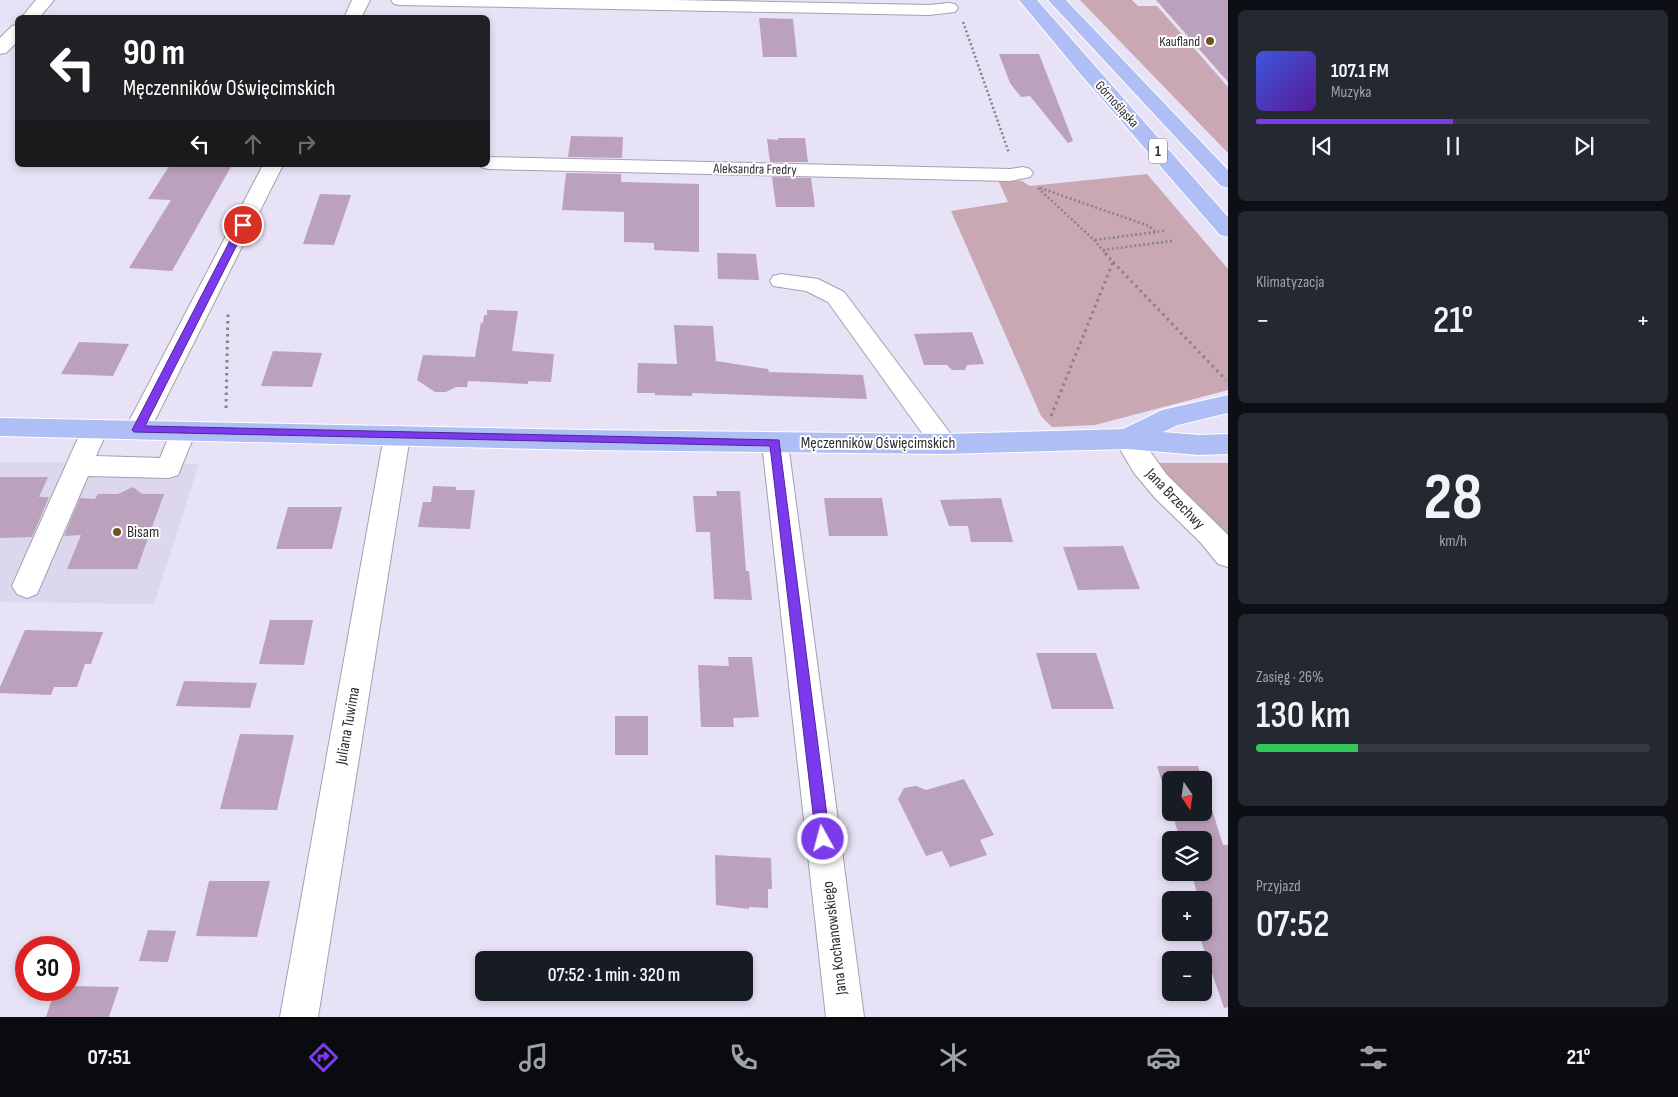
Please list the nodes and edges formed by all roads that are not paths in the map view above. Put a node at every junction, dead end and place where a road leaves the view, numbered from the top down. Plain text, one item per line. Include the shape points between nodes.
1 (45, 0) edge
2 (362, 0) edge
3 (400, 0) edge
4 (1028, 0) edge
5 (1057, 0) edge
6 (946, 4) edge
7 (32, 15) edge
8 (354, 15) edge
9 (15, 33) edge
10 (0, 49) edge
11 (490, 163) edge
12 (272, 167) edge
13 (1023, 173) road end
14 (1228, 182) edge
15 (1228, 230) edge
16 (781, 281) dead end
17 (1228, 404) edge
18 (0, 427) edge
19 (95, 429) junction
20 (138, 430) junction
21 (183, 431) junction
22 (397, 436) junction
23 (1127, 439) junction
24 (775, 442) junction
25 (944, 444) junction
26 (1228, 444) edge
27 (79, 466) junction
28 (1228, 556) edge
29 (27, 586) dead end
30 (299, 1017) edge
31 (845, 1017) edge

1 - 7 street
2 - 8 street
3 - 6 street via 929,10
4 - 15 main road, Górnośląska / 1
5 - 14 main road, Górnośląska / 1
9 - 10 street
11 - 13 street, Aleksandra Fredry
12 - 20 street
16 - 25 street via 809,283 836,297
17 - 23 main road, Męczenników Oświęcimskich via 1170,417
18 - 19 main road, Męczenników Oświęcimskich
19 - 20 main road, Męczenników Oświęcimskich
19 - 27 street
20 - 21 main road, Męczenników Oświęcimskich
21 - 22 main road, Męczenników Oświęcimskich
21 - 27 street via 169,468
22 - 24 main road, Męczenników Oświęcimskich
22 - 30 street, Juliana Tuwima
23 - 25 main road, Męczenników Oświęcimskich
23 - 26 main road, Męczenników Oświęcimskich via 1199,446
23 - 28 street, Jana Brzechwy via 1139,461
24 - 25 main road, Męczenników Oświęcimskich
24 - 31 street, Jana Kochanowskiego
27 - 29 street

